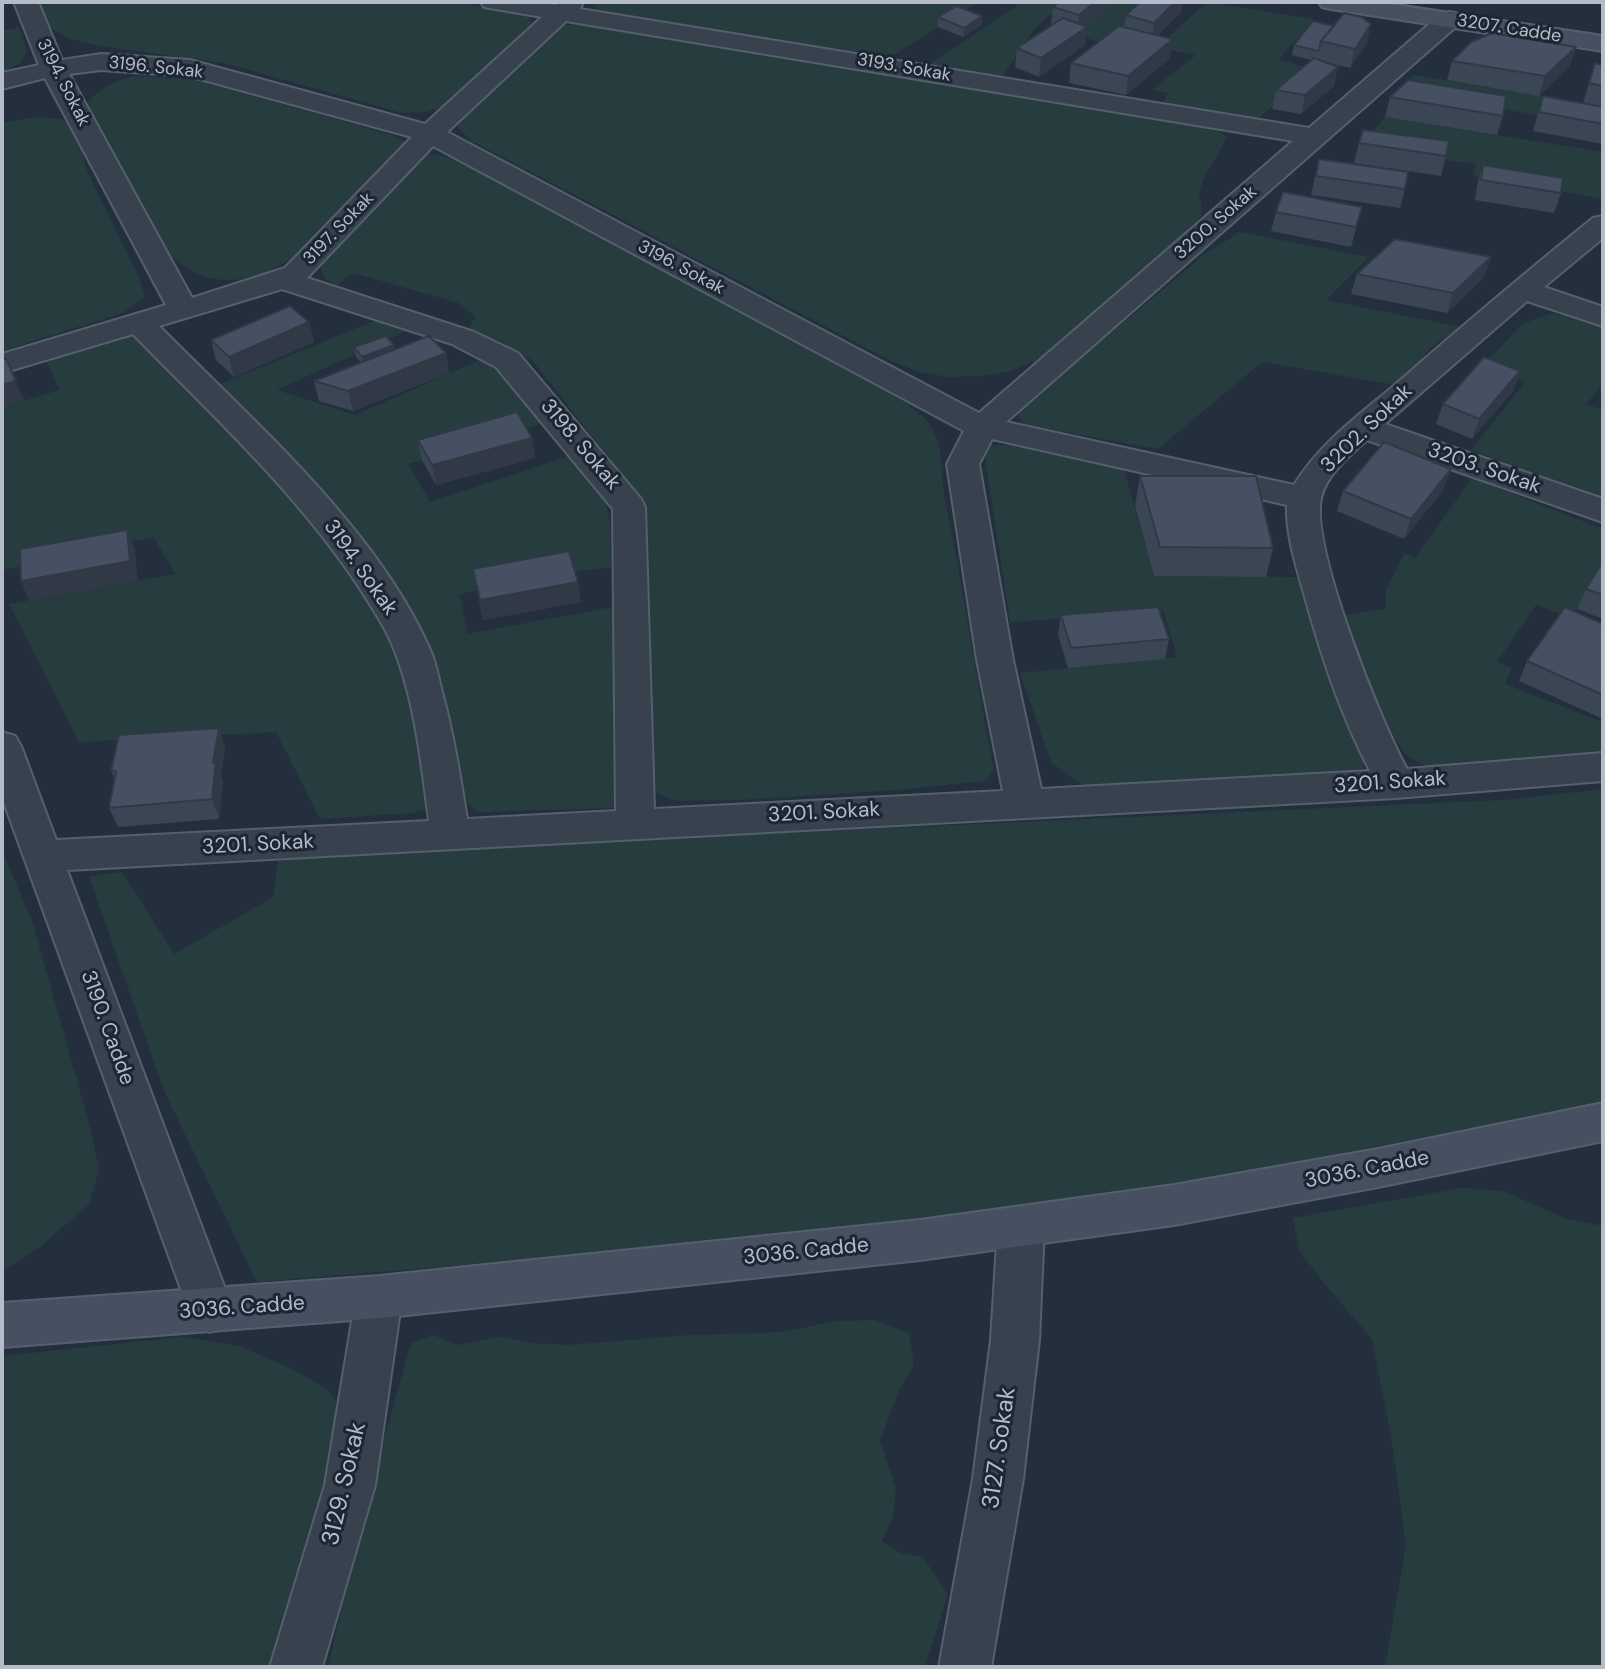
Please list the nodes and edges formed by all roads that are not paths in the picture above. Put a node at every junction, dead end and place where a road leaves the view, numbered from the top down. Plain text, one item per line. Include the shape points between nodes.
1 (26, 2) edge
2 (493, 2) edge
3 (1331, 2) edge
4 (566, 7) edge
5 (1450, 19) junction
6 (1603, 44) edge
7 (53, 69) junction
8 (2, 81) edge
9 (430, 134) junction
10 (1315, 137) junction
11 (1603, 224) edge
12 (282, 280) junction
13 (1521, 289) junction
14 (184, 311) junction
15 (1603, 316) edge
16 (140, 324) junction
17 (2, 364) edge
18 (982, 427) junction
19 (1364, 428) junction
20 (1304, 498) junction
21 (1603, 511) edge
22 (2, 746) edge
23 (1603, 767) edge
24 (1396, 784) junction
25 (1026, 804) junction
26 (635, 822) junction
27 (451, 836) junction
28 (44, 856) junction
29 (1603, 1122) edge
30 (1021, 1227) junction
31 (379, 1297) junction
32 (210, 1310) junction
33 (2, 1325) edge
34 (296, 1667) edge
35 (965, 1667) edge

1 - 7 street, 3194. Sokak
2 - 4 street, 3193. Sokak
3 - 5 street, 3207. Cadde
4 - 9 street, 3197. Sokak
4 - 10 street, 3193. Sokak
5 - 6 street, 3207. Cadde
5 - 10 street, 3200. Sokak
7 - 8 street, 3196. Sokak
7 - 9 street, 3196. Sokak via 102,62 190,68
7 - 14 street, 3194. Sokak
9 - 12 street, 3197. Sokak via 306,264
9 - 18 street, 3196. Sokak
10 - 18 street, 3200. Sokak
11 - 13 street, 3202. Sokak
12 - 14 street, 3197. Sokak
12 - 26 street, 3198. Sokak via 489,349 507,360 629,507
13 - 15 street
13 - 19 street, 3202. Sokak
14 - 16 street, 3197. Sokak
16 - 17 street, 3197. Sokak
16 - 27 street, 3194. Sokak via 315,506 347,543 388,607 413,650 428,703
18 - 20 street, 3196. Sokak
18 - 25 street via 963,464 995,660
19 - 20 street, 3202. Sokak via 1328,461
19 - 21 street, 3203. Sokak
20 - 24 street via 1310,551 1357,703
22 - 28 street, 3190. Cadde
23 - 24 street, 3201. Sokak
24 - 25 street, 3201. Sokak
25 - 26 street, 3201. Sokak
26 - 27 street, 3201. Sokak
27 - 28 street, 3201. Sokak
28 - 32 street, 3190. Cadde
29 - 30 street, 3036. Cadde via 1282,1186
30 - 31 street, 3036. Cadde
30 - 35 street, 3127. Sokak via 1015,1340 998,1479
31 - 32 street, 3036. Cadde
31 - 34 street, 3129. Sokak via 350,1485
32 - 33 street, 3036. Cadde

